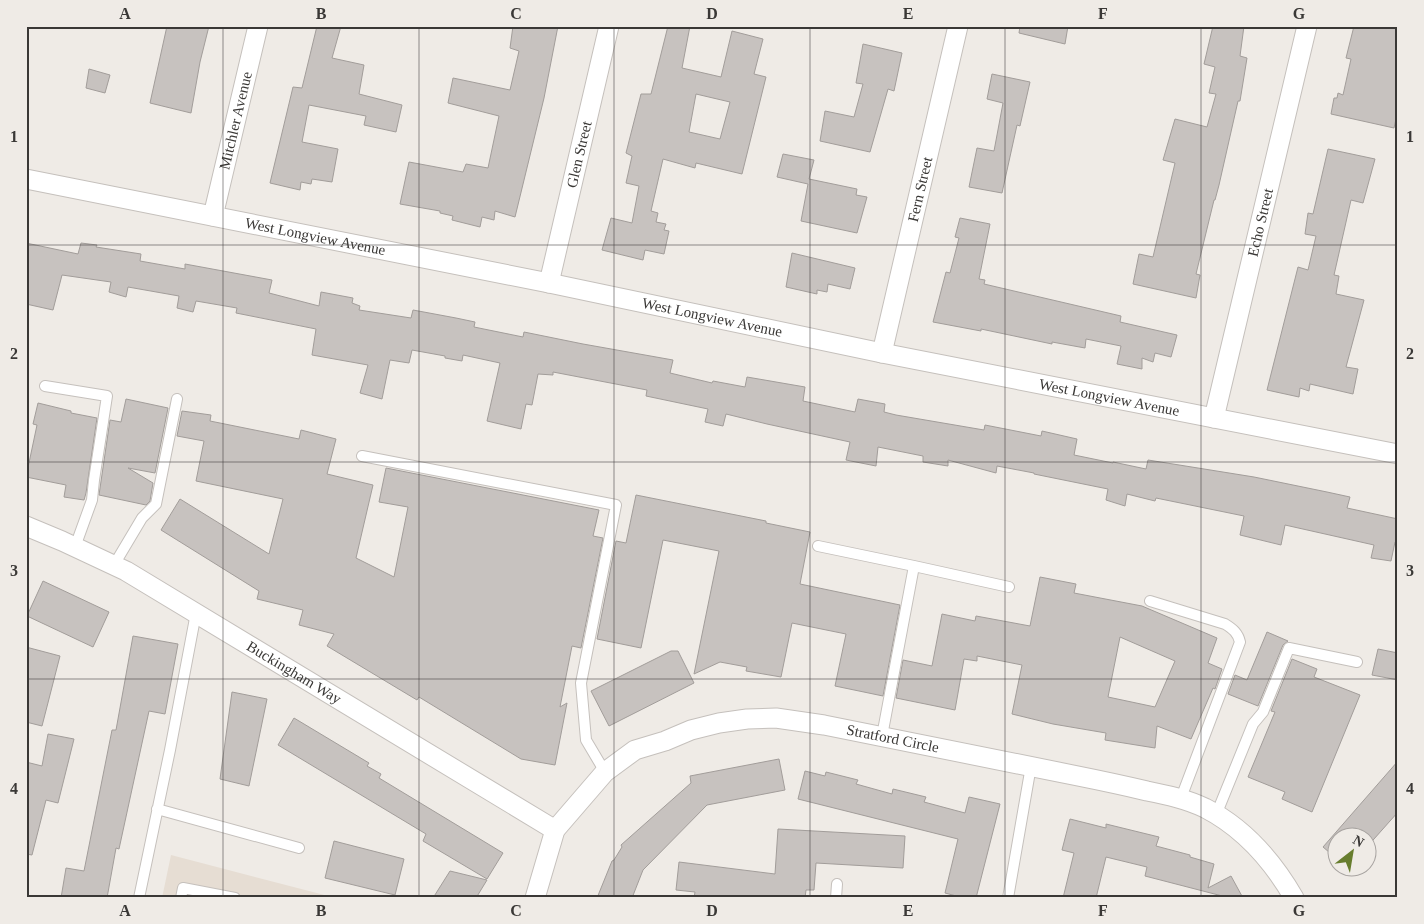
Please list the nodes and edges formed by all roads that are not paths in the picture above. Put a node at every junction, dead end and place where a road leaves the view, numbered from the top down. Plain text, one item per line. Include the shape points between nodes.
1 (258, 26) edge
2 (609, 26) edge
3 (958, 26) edge
4 (1307, 26) edge
5 (26, 179) edge
6 (213, 216) junction
7 (549, 283) junction
8 (882, 352) junction
9 (45, 386) dead end
10 (177, 399) dead end
11 (1214, 418) junction
12 (1398, 454) edge
13 (362, 456) dead end
14 (26, 526) edge
15 (818, 546) dead end
16 (75, 547) junction
17 (114, 565) junction
18 (914, 566) junction
19 (1009, 586) dead end
20 (1150, 601) dead end
21 (196, 613) junction
22 (1357, 662) dead end
23 (882, 736) junction
24 (1031, 766) junction
25 (605, 772) junction
26 (1181, 798) junction
27 (157, 810) junction
28 (1216, 815) junction
29 (555, 830) junction
30 (299, 848) dead end
31 (837, 884) dead end
32 (139, 898) edge
33 (181, 898) edge
34 (235, 898) edge
35 (534, 898) edge
36 (836, 898) edge
37 (1008, 898) edge
38 (1294, 898) edge

1 - 6 street, Mitchler Avenue
2 - 7 street, Glen Street
3 - 8 street, Fern Street
4 - 11 street, Echo Street
5 - 6 street, West Longview Avenue
6 - 7 street, West Longview Avenue
7 - 8 street, West Longview Avenue
8 - 11 street, West Longview Avenue
9 - 16 lane via 107,396 92,500
10 - 17 lane via 156,504 142,518
11 - 12 street, West Longview Avenue
13 - 25 lane via 616,505 581,683 586,740
14 - 16 street, Buckingham Way
15 - 18 lane
16 - 17 street, Buckingham Way
17 - 21 street, Buckingham Way
18 - 19 lane
18 - 23 lane
20 - 26 lane via 1225,624 1238,634 1240,642
21 - 27 lane
21 - 29 street, Buckingham Way
22 - 28 lane via 1289,648 1263,712 1253,724
23 - 24 street, Stratford Circle
23 - 25 street, Stratford Circle via 776,718 747,719 691,730 635,750
24 - 26 street, Stratford Circle
24 - 37 lane
25 - 29 street, Stratford Circle
26 - 28 street, Stratford Circle
27 - 30 lane
27 - 32 lane
28 - 38 street, Stratford Circle via 1248,837 1265,855
29 - 35 street, Stratford Circle
31 - 36 lane
33 - 34 lane via 183,888

